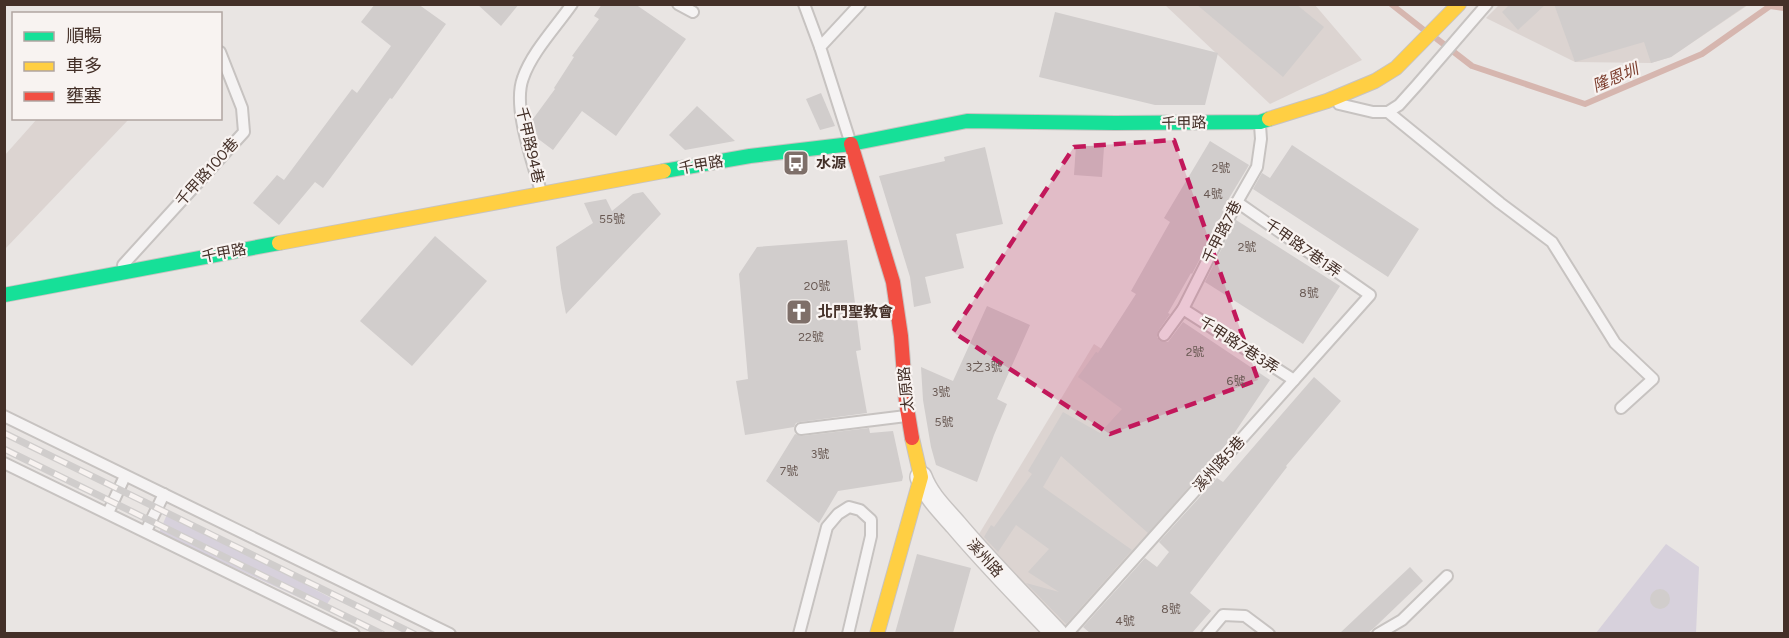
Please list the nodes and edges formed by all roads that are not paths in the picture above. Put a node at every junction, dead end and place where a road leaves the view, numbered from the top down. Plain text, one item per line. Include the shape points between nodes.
1 (572, 4) edge
2 (678, 4) edge
3 (804, 4) edge
4 (860, 4) edge
5 (1487, 4) edge
6 (1458, 5) edge
7 (693, 12) dead end
8 (820, 47) junction
9 (222, 57) edge
10 (1327, 101) junction
11 (1388, 112) junction
12 (1260, 122) junction
13 (851, 144) junction
14 (541, 193) junction
15 (1237, 202) junction
16 (115, 274) junction
17 (4, 295) edge
18 (1370, 295) joint
19 (1184, 309) junction
20 (1164, 335) dead end
21 (1294, 380) junction
22 (1621, 408) dead end
23 (4, 416) edge
24 (909, 416) junction
25 (801, 429) dead end
26 (4, 463) edge
27 (125, 476) junction
28 (921, 477) junction
29 (164, 494) junction
30 (108, 513) junction
31 (146, 531) junction
32 (1448, 576) dead end
33 (354, 633) edge
34 (450, 633) edge
35 (799, 633) edge
36 (848, 633) edge
37 (877, 633) edge
38 (1057, 633) edge
39 (1067, 633) edge
40 (1207, 633) edge
41 (1269, 633) edge
42 (1378, 633) edge

1 - 14 lane, 千甲路94巷 via 530,62 522,80 521,115
2 - 7 lane
3 - 8 lane
4 - 8 lane
5 - 11 lane via 1399,105
6 - 10 street, 千甲路 via 1396,68
8 - 13 lane
9 - 16 lane, 千甲路100巷 via 242,108 244,132
10 - 11 lane
10 - 12 street, 千甲路
11 - 22 lane via 1552,242 1615,343 1653,380
12 - 13 street, 千甲路 via 967,121
12 - 15 lane, 千甲路7巷 via 1257,167
13 - 14 street, 千甲路 via 750,156
13 - 24 street, 太原路 via 893,282
14 - 16 street, 千甲路
15 - 18 lane, 千甲路7巷1弄
15 - 19 lane, 千甲路7巷
16 - 17 street, 千甲路
18 - 21 lane, 溪州路5巷
19 - 20 lane, 千甲路7巷
19 - 21 lane, 千甲路7巷3弄
21 - 39 lane, 溪州路5巷
23 - 27 lane
24 - 25 lane
24 - 28 street, 太原路
26 - 30 lane
27 - 29 lane
27 - 30 lane
28 - 37 street
28 - 38 street, 溪州路 via 932,498 981,555
29 - 31 lane
29 - 34 lane
30 - 31 lane
31 - 33 lane
32 - 42 lane via 1402,620
35 - 36 lane via 827,527 849,507 860,510 871,520 871,536
40 - 41 lane via 1223,615 1245,616

